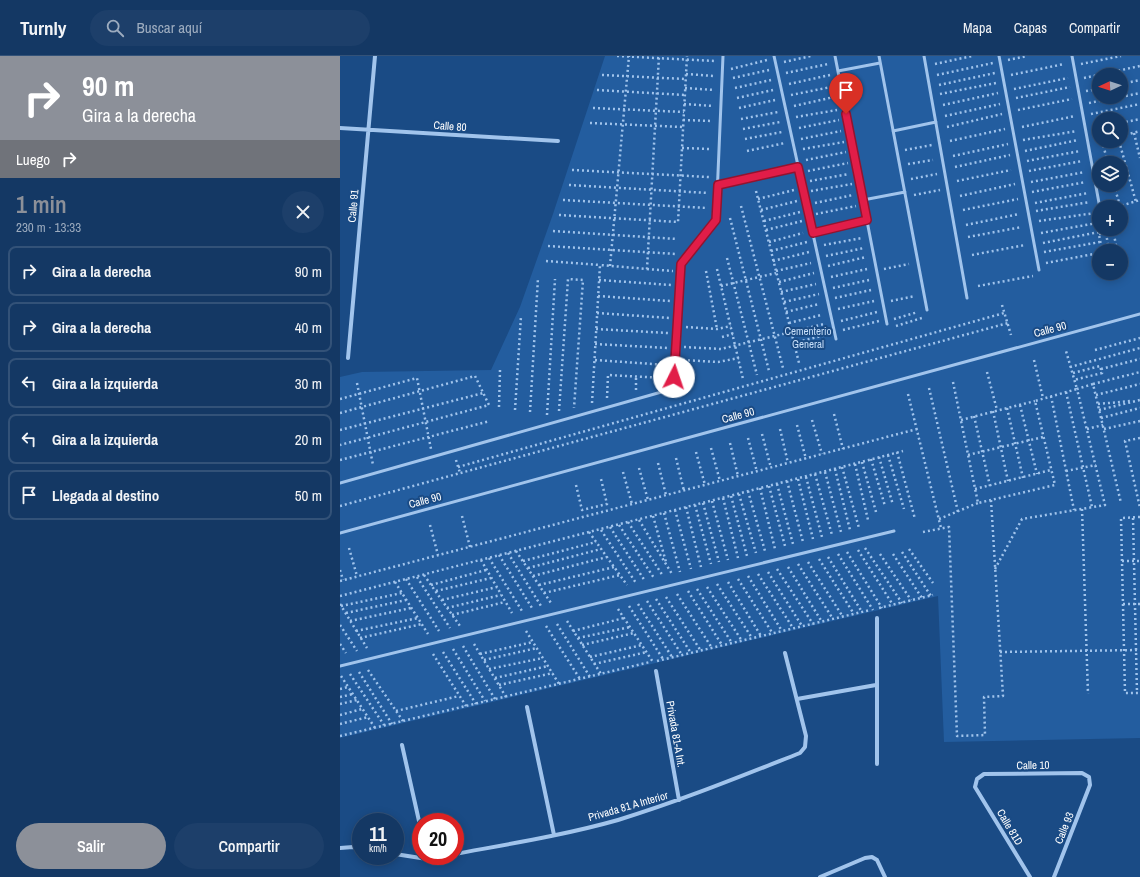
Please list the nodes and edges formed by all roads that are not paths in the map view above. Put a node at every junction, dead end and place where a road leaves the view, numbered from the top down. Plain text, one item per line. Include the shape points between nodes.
1 (375, 56) edge
2 (723, 56) edge
3 (774, 56) edge
4 (835, 56) edge
5 (879, 56) edge
6 (924, 56) edge
7 (999, 56) edge
8 (1072, 56) edge
9 (880, 63) junction
10 (838, 71) junction
11 (936, 122) junction
12 (340, 128) edge
13 (368, 130) junction
14 (893, 131) junction
15 (558, 141) dead end
16 (798, 167) junction
17 (718, 185) junction
18 (905, 192) junction
19 (863, 200) junction
20 (1099, 200) edge
21 (867, 220) junction
22 (813, 233) junction
23 (1040, 270) dead end
24 (968, 298) dead end
25 (928, 310) dead end
26 (1140, 314) edge
27 (887, 324) dead end
28 (836, 339) dead end
29 (348, 358) dead end
30 (340, 483) edge
31 (894, 531) dead end
32 (340, 532) edge
33 (877, 618) dead end
34 (785, 653) dead end
35 (340, 666) edge
36 (656, 671) dead end
37 (876, 685) junction
38 (797, 699) junction
39 (527, 707) dead end
40 (402, 745) dead end
41 (877, 764) dead end
42 (1090, 785) joint
43 (975, 787) joint
44 (679, 800) junction
45 (417, 813) edge
46 (554, 836) junction
47 (352, 847) edge
48 (340, 848) edge
49 (464, 852) edge
50 (820, 877) edge
51 (885, 877) edge
52 (1030, 877) edge
53 (1054, 877) edge

1 - 13 street, Calle 91
2 - 17 lane
3 - 16 lane
4 - 10 lane
5 - 9 lane
6 - 11 lane
7 - 23 lane
8 - 20 lane
9 - 10 lane
9 - 14 lane
10 - 19 lane
11 - 14 lane
11 - 24 lane
12 - 13 street, Calle 80
13 - 15 street, Calle 80
13 - 29 street, Calle 91
14 - 18 lane
16 - 17 lane
16 - 22 lane
17 - 30 lane via 716,220 681,264 674,377 665,391
18 - 19 lane
18 - 25 lane
19 - 21 lane
21 - 22 lane
21 - 27 lane
22 - 28 lane
26 - 32 lane, Calle 90
31 - 35 lane
33 - 37 street
34 - 38 street
36 - 44 street, Privada 81-A Int.
37 - 38 street
37 - 41 street
38 - 44 street, Privada 81 A Interior via 806,736 805,747 800,753
39 - 46 street
40 - 45 street
42 - 43 street, Calle 10 via 1089,777 1082,773 984,774 977,779
42 - 53 street, Calle 93
43 - 52 street, Calle 81D
44 - 46 street, Privada 81 A Interior via 617,820
46 - 49 street, Privada 81 A Interior
47 - 48 street
50 - 51 street via 872,857 877,860

